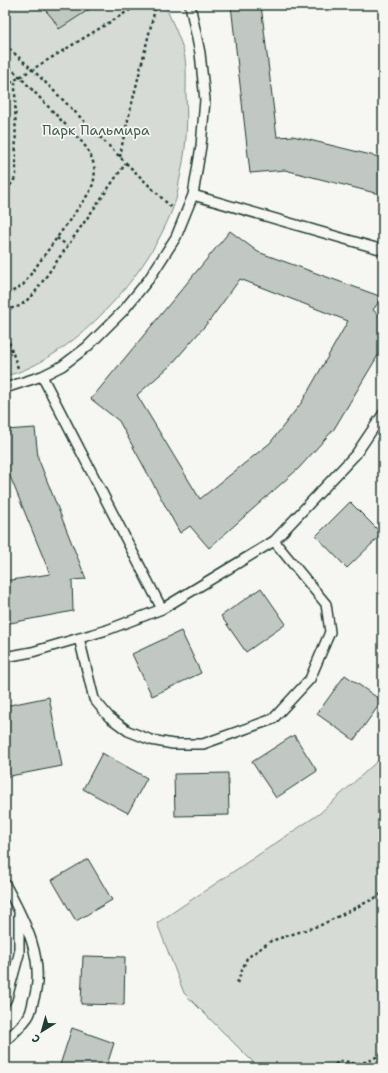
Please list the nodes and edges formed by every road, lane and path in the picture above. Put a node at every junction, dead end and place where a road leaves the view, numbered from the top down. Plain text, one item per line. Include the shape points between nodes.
1 (138, 5) edge
2 (156, 5) edge
3 (190, 5) edge
4 (5, 45) edge
5 (5, 63) edge
6 (33, 70) junction
7 (20, 77) junction
8 (5, 80) edge
9 (15, 80) junction
10 (9, 84) junction
11 (5, 86) edge
12 (120, 157) junction
13 (126, 163) junction
14 (5, 189) edge
15 (193, 194) junction
16 (183, 219) junction
17 (57, 238) junction
18 (68, 246) junction
19 (383, 250) edge
20 (5, 296) edge
21 (5, 310) edge
22 (5, 331) edge
23 (42, 376) junction
24 (23, 382) junction
25 (5, 388) edge
26 (383, 414) edge
27 (274, 541) junction
28 (162, 608) junction
29 (79, 638) junction
30 (5, 657) edge
31 (5, 884) edge
32 (383, 892) edge
33 (19, 909) junction
34 (237, 983) dead end
35 (5, 1002) edge
36 (5, 1041) edge
37 (383, 1053) edge
38 (330, 1068) edge

1 - 6 path
2 - 12 path
3 - 15 lane via 200,53 205,100
4 - 6 path
5 - 7 path
6 - 7 path
6 - 12 path
7 - 9 path
7 - 17 path via 88,149 95,169 95,178 89,193
8 - 10 path
9 - 10 path
9 - 14 path via 16,175
10 - 11 path
12 - 13 path
13 - 16 path
13 - 18 path
15 - 16 lane
15 - 19 lane
16 - 23 lane via 176,237 149,279 123,311 87,346 62,366
17 - 18 path
17 - 20 path via 23,285
18 - 21 path via 33,295 20,306
22 - 24 path
23 - 24 lane
23 - 28 lane
24 - 25 lane
26 - 27 lane via 356,454
27 - 28 lane
27 - 29 lane via 326,604 330,632 310,679 273,719 203,744 173,744 151,740 128,731 109,717 94,699
28 - 29 lane
29 - 30 lane
31 - 33 lane
32 - 34 path via 321,926 271,941 247,958
33 - 35 lane via 19,954
33 - 36 lane via 32,939 37,968 37,992 28,1016
37 - 38 path via 369,1061 355,1064 344,1061

